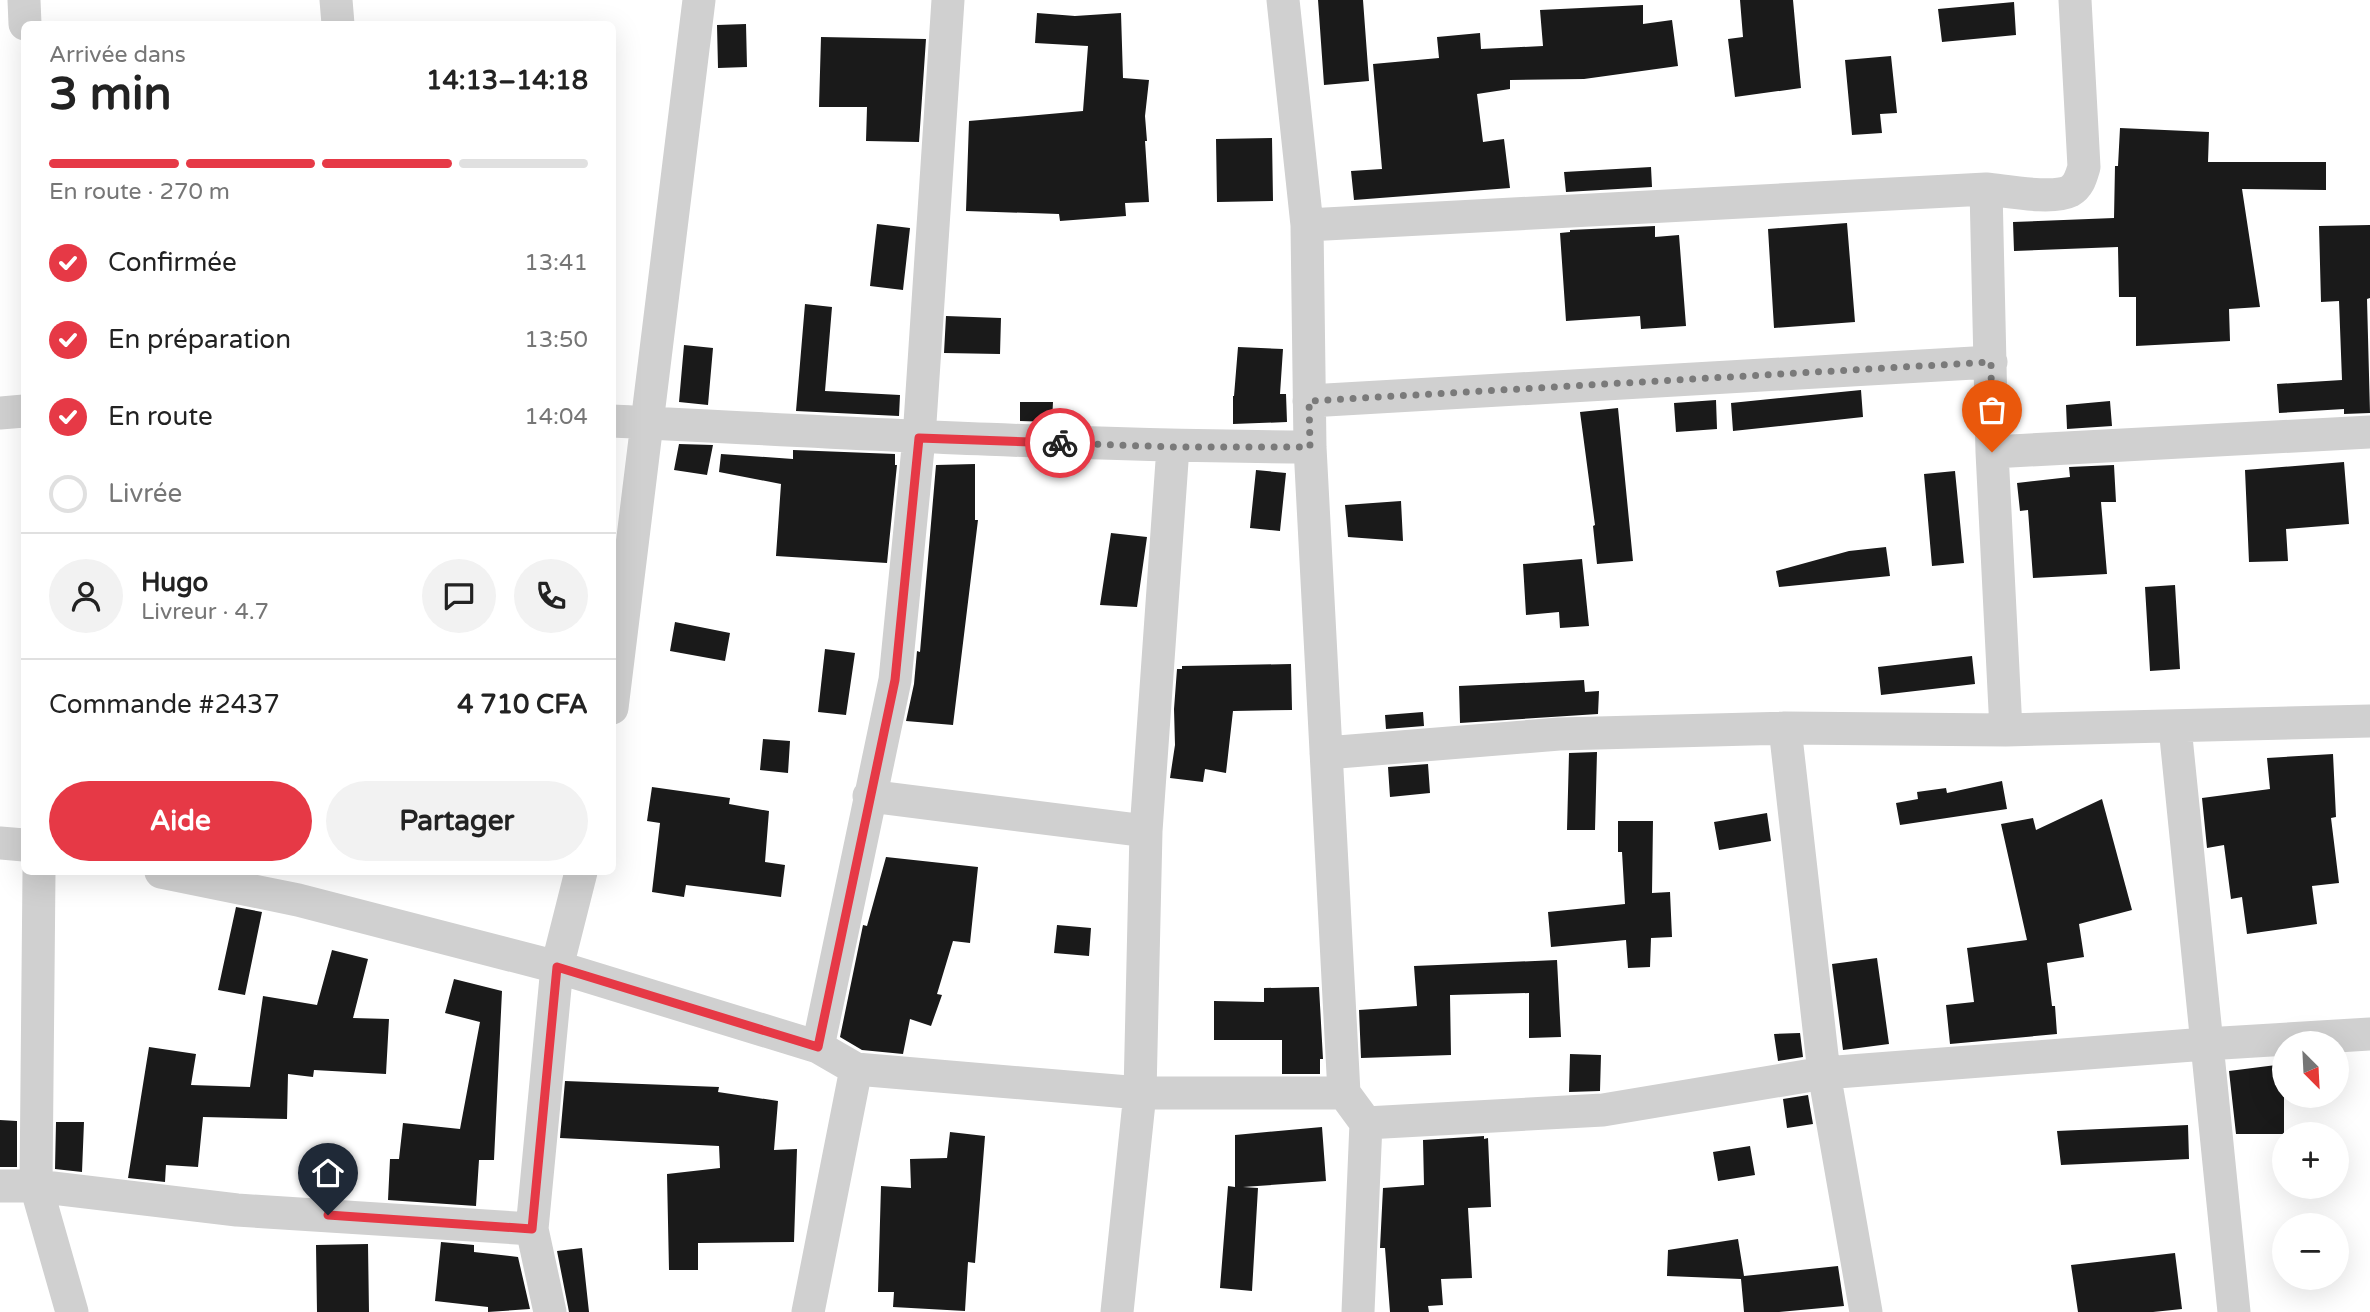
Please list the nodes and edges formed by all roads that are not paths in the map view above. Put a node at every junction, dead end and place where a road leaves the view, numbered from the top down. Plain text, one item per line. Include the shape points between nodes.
1 (24, 0) edge
2 (336, 0) edge
3 (699, 0) edge
4 (948, 0) edge
5 (1283, 0) edge
6 (2075, 0) edge
7 (25, 21) edge
8 (338, 21) edge
9 (1986, 189) junction
10 (1307, 225) junction
11 (1991, 362) junction
12 (1309, 401) junction
13 (21, 411) edge
14 (0, 413) edge
15 (616, 421) edge
16 (649, 423) junction
17 (2370, 432) edge
18 (919, 438) junction
19 (1173, 447) junction
20 (1310, 447) junction
21 (1992, 452) junction
22 (616, 677) edge
23 (2370, 721) edge
24 (2175, 727) junction
25 (1785, 728) junction
26 (2006, 730) junction
27 (1326, 753) junction
28 (869, 796) junction
29 (1146, 831) junction
30 (0, 843) edge
31 (21, 845) edge
32 (39, 875) edge
33 (191, 875) edge
34 (580, 875) edge
35 (302, 886) edge
36 (557, 967) junction
37 (2370, 1034) edge
38 (2206, 1044) junction
39 (818, 1047) junction
40 (856, 1069) junction
41 (1824, 1073) junction
42 (1140, 1093) junction
43 (1344, 1093) junction
44 (1366, 1123) junction
45 (0, 1186) edge
46 (36, 1186) junction
47 (532, 1229) junction
48 (72, 1312) edge
49 (550, 1312) edge
50 (808, 1312) edge
51 (1117, 1312) edge
52 (1358, 1312) edge
53 (1866, 1312) edge
54 (2234, 1312) edge

1 - 7 street
2 - 8 street
3 - 16 street
4 - 18 street
5 - 10 street
6 - 9 street via 2081,177 2068,192 2055,195
9 - 10 street
9 - 11 street
10 - 12 street
11 - 12 street
11 - 21 street
12 - 20 street
13 - 14 street
15 - 16 street
16 - 18 street
16 - 22 street
17 - 21 street
18 - 19 street
18 - 28 street via 895,680
19 - 20 street
19 - 29 street
20 - 27 street
21 - 26 street
23 - 24 street
24 - 26 street
24 - 38 street
25 - 26 street
25 - 27 street via 1559,734
25 - 41 street
27 - 43 street
28 - 29 street
28 - 39 street
29 - 42 street
30 - 31 street
32 - 46 street
33 - 35 street
34 - 36 street
35 - 36 street
36 - 39 street
36 - 47 street
37 - 38 street
38 - 41 street
38 - 54 street
39 - 40 street
40 - 42 street
40 - 50 street
41 - 44 street via 1604,1110
41 - 53 street
42 - 43 street
42 - 51 street
43 - 44 street
44 - 52 street
45 - 46 street
46 - 47 street via 237,1210
46 - 48 street
47 - 49 street

